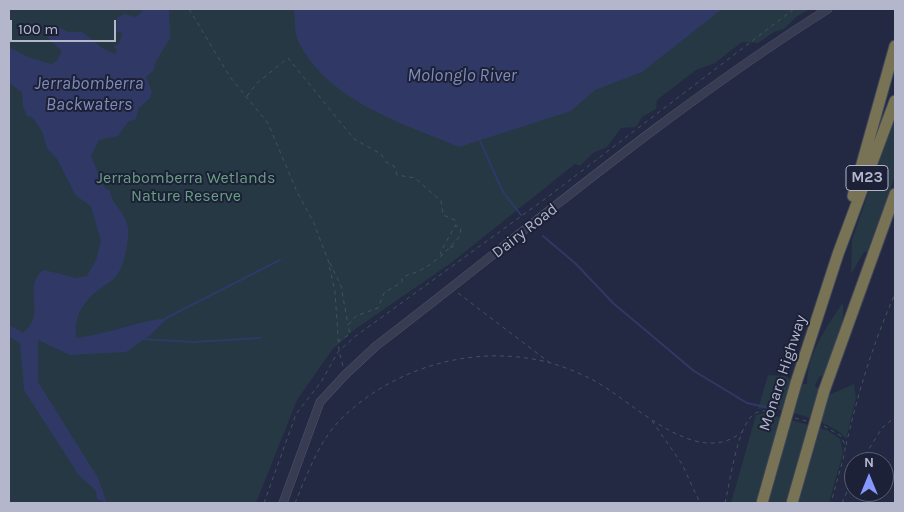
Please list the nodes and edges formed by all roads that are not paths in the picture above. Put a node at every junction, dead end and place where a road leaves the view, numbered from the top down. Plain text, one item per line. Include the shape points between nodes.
1 (828, 9) edge
2 (895, 46) edge
3 (895, 102) edge
4 (895, 194) edge
5 (895, 202) edge
6 (838, 254) junction
7 (873, 258) junction
8 (283, 503) edge
9 (762, 503) edge
10 (792, 503) edge

1 - 8 street, Dairy Road via 768,47 663,123 376,346 320,402
2 - 6 highway
3 - 6 highway, M23
4 - 7 highway, M23
5 - 7 highway
6 - 9 highway, Monaro Highway / M23, bridge via 796,383
7 - 10 highway, M23, bridge via 824,391

